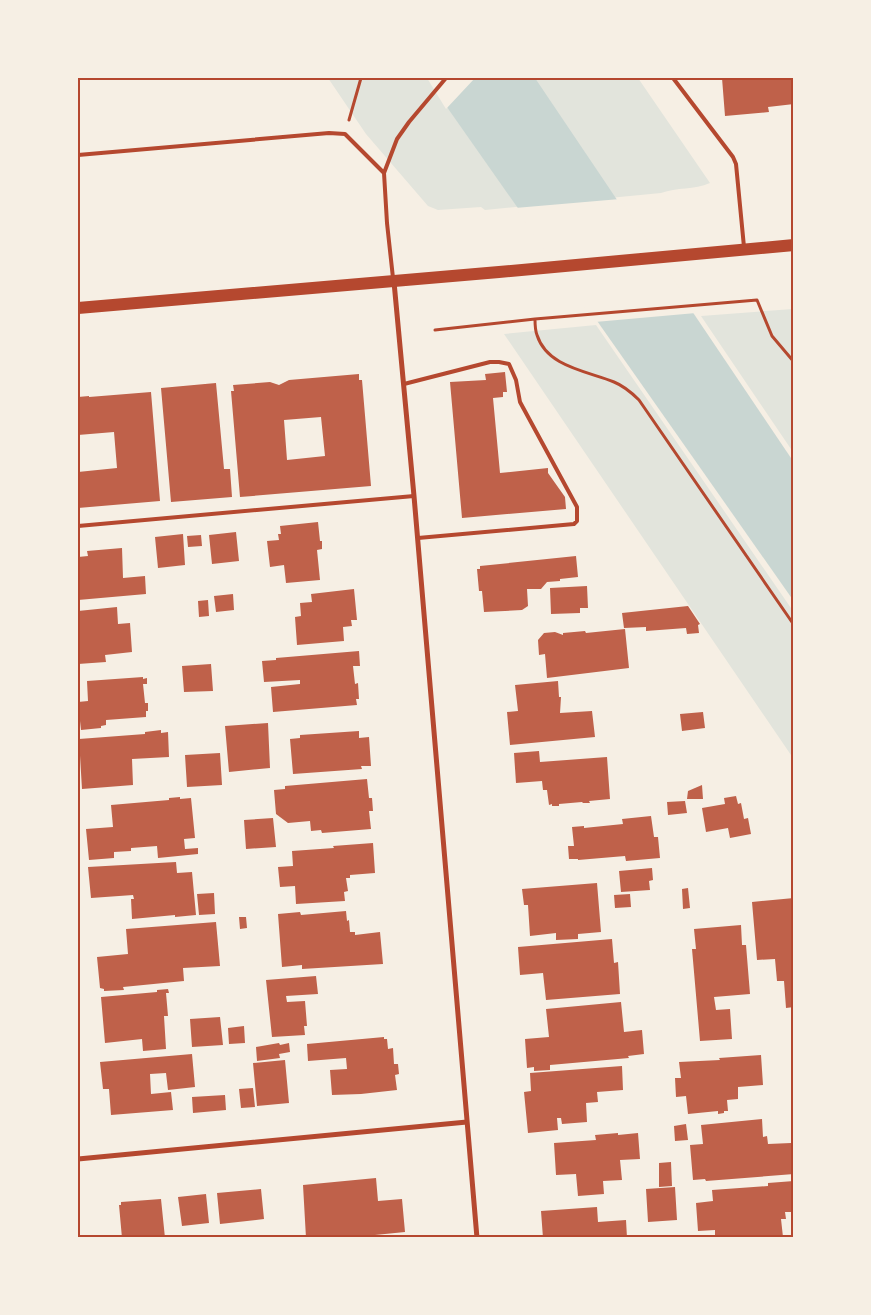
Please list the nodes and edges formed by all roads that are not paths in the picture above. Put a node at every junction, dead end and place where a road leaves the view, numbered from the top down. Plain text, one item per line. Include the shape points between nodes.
1 (446, 78) edge
2 (673, 78) edge
3 (78, 154) edge
4 (384, 173) junction
5 (794, 245) edge
6 (744, 249) junction
7 (394, 281) junction
8 (78, 308) edge
9 (404, 384) junction
10 (414, 496) junction
11 (78, 526) edge
12 (418, 538) junction
13 (467, 1122) junction
14 (78, 1159) edge
15 (478, 1238) edge

1 - 4 lane via 397,139
2 - 6 lane via 736,164
3 - 4 lane via 329,132 345,134
4 - 7 lane
5 - 6 main road
6 - 7 main road
7 - 8 main road
7 - 9 street
9 - 10 street
9 - 12 lane via 490,362 509,364 520,402 577,507 574,524
10 - 11 lane
10 - 12 street
12 - 13 street
13 - 14 street
13 - 15 street

